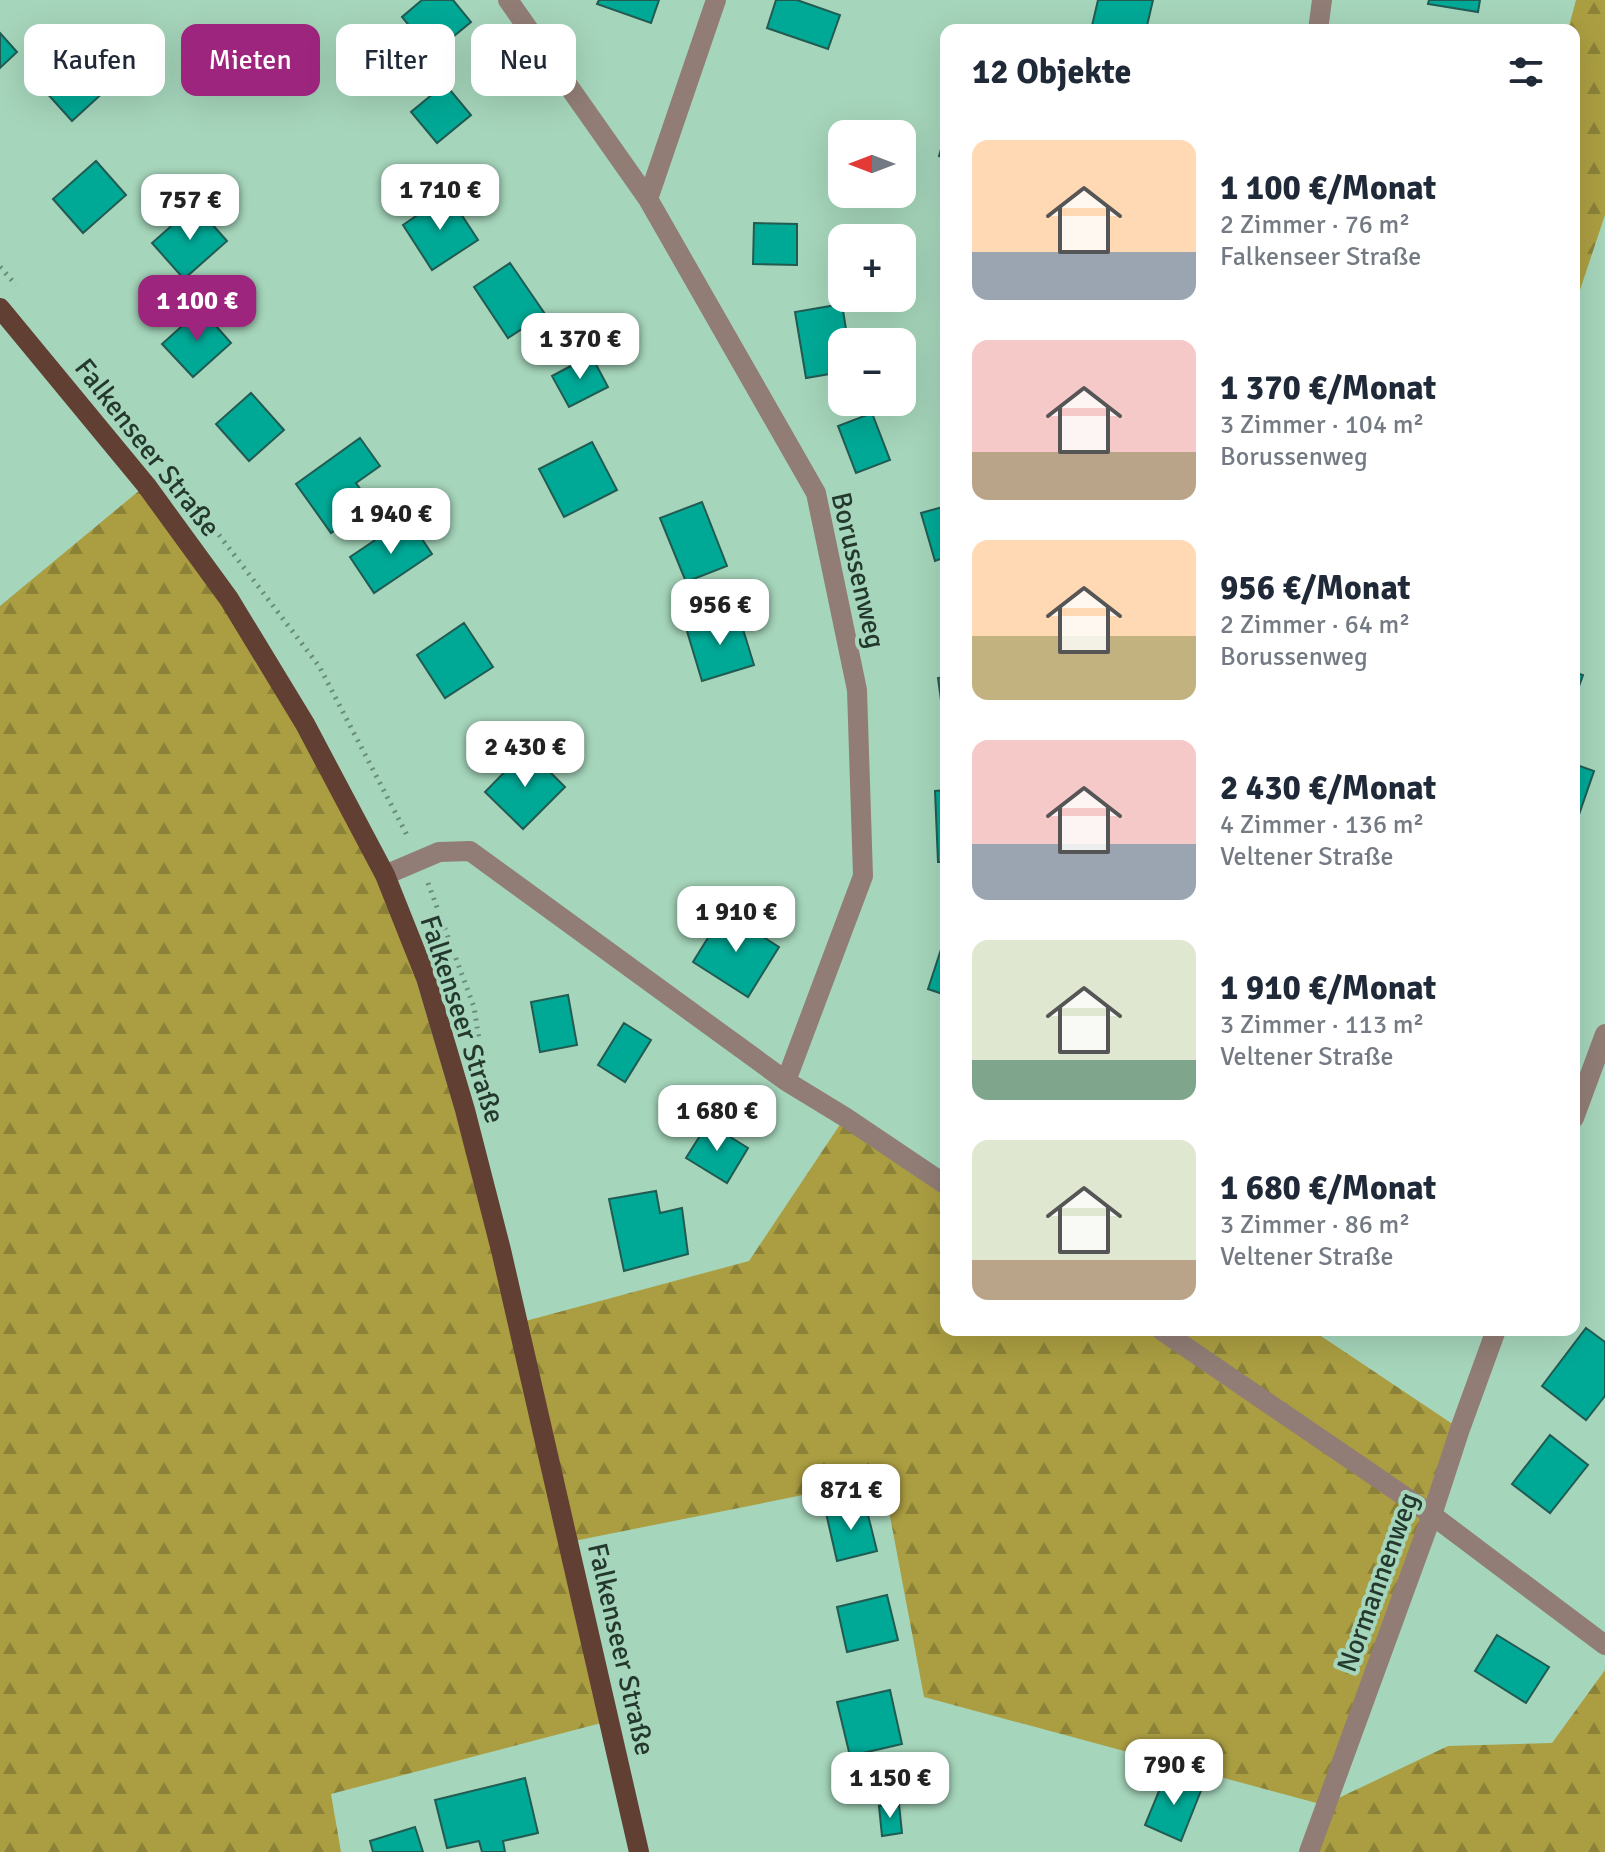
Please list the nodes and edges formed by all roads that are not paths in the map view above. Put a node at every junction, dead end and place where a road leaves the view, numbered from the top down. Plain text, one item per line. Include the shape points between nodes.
1 (508, 0) edge
2 (716, 0) edge
3 (1322, 0) edge
4 (1319, 24) edge
5 (648, 199) junction
6 (0, 308) edge
7 (385, 875) junction
8 (1605, 1034) edge
9 (786, 1081) junction
10 (1580, 1102) edge
11 (940, 1181) edge
12 (1170, 1336) edge
13 (1494, 1336) edge
14 (1432, 1515) junction
15 (1605, 1645) edge
16 (639, 1852) edge
17 (1309, 1852) edge

1 - 5 street, Borussenweg
2 - 5 street
3 - 4 street
5 - 9 street, Borussenweg via 816,493 857,690 863,876
6 - 7 main road, Falkenseer Straße via 146,485 229,599 305,724
7 - 9 street via 439,852 470,851
7 - 16 main road, Falkenseer Straße via 426,978 460,1091
8 - 10 street
9 - 11 street
12 - 14 street
13 - 14 street, Normannenweg
14 - 15 street
14 - 17 street, Normannenweg

